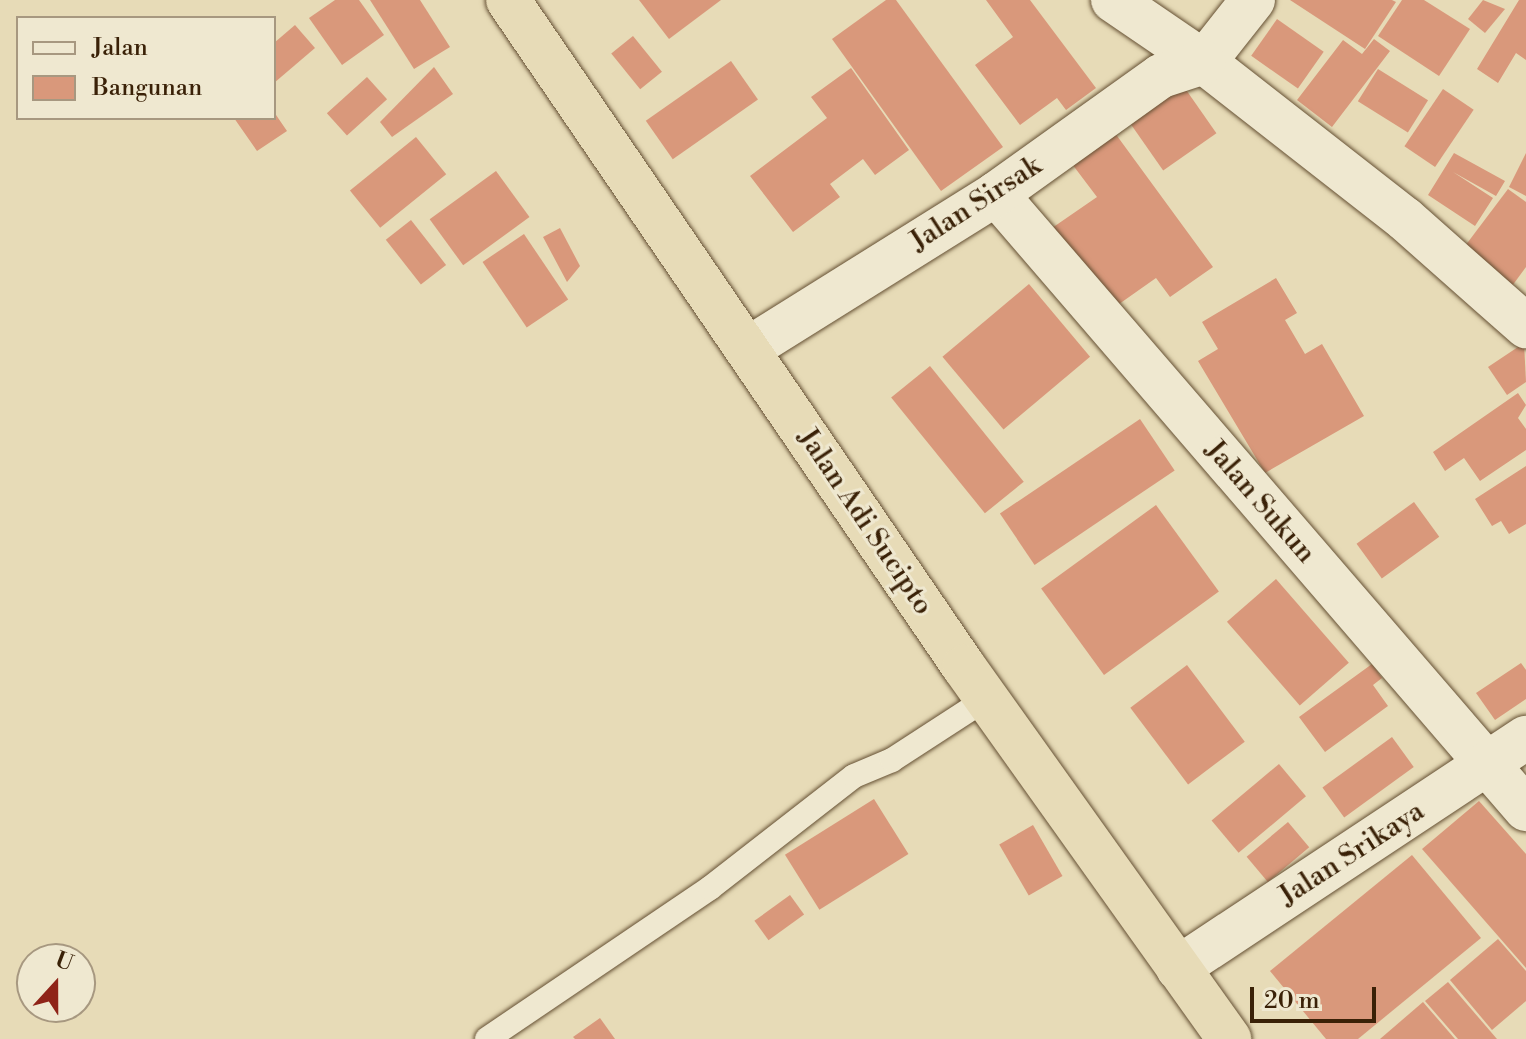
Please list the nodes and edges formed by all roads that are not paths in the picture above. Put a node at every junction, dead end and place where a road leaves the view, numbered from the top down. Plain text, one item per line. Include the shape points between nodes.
1 (508, 0) edge
2 (1113, 0) edge
3 (1253, 0) edge
4 (1204, 62) junction
5 (996, 194) junction
6 (1526, 326) edge
7 (748, 349) junction
8 (986, 699) junction
9 (1526, 738) edge
10 (1487, 765) junction
11 (1526, 809) edge
12 (1178, 968) junction
13 (487, 1039) edge
14 (1228, 1039) edge

1 - 7 highway, Jalan Adi Sucipto
2 - 4 street
3 - 4 street
4 - 5 street, Jalan Sirsak via 1161,76
4 - 6 street via 1405,219
5 - 7 street, Jalan Sirsak
5 - 10 street, Jalan Sukun
7 - 8 highway, Jalan Adi Sucipto
8 - 12 highway, Jalan Adi Sucipto
8 - 13 lane via 892,760 854,776 710,888
9 - 10 street, Jalan Srikaya
10 - 11 street, Jalan Sukun
10 - 12 street, Jalan Srikaya
12 - 14 highway, Jalan Adi Sucipto

